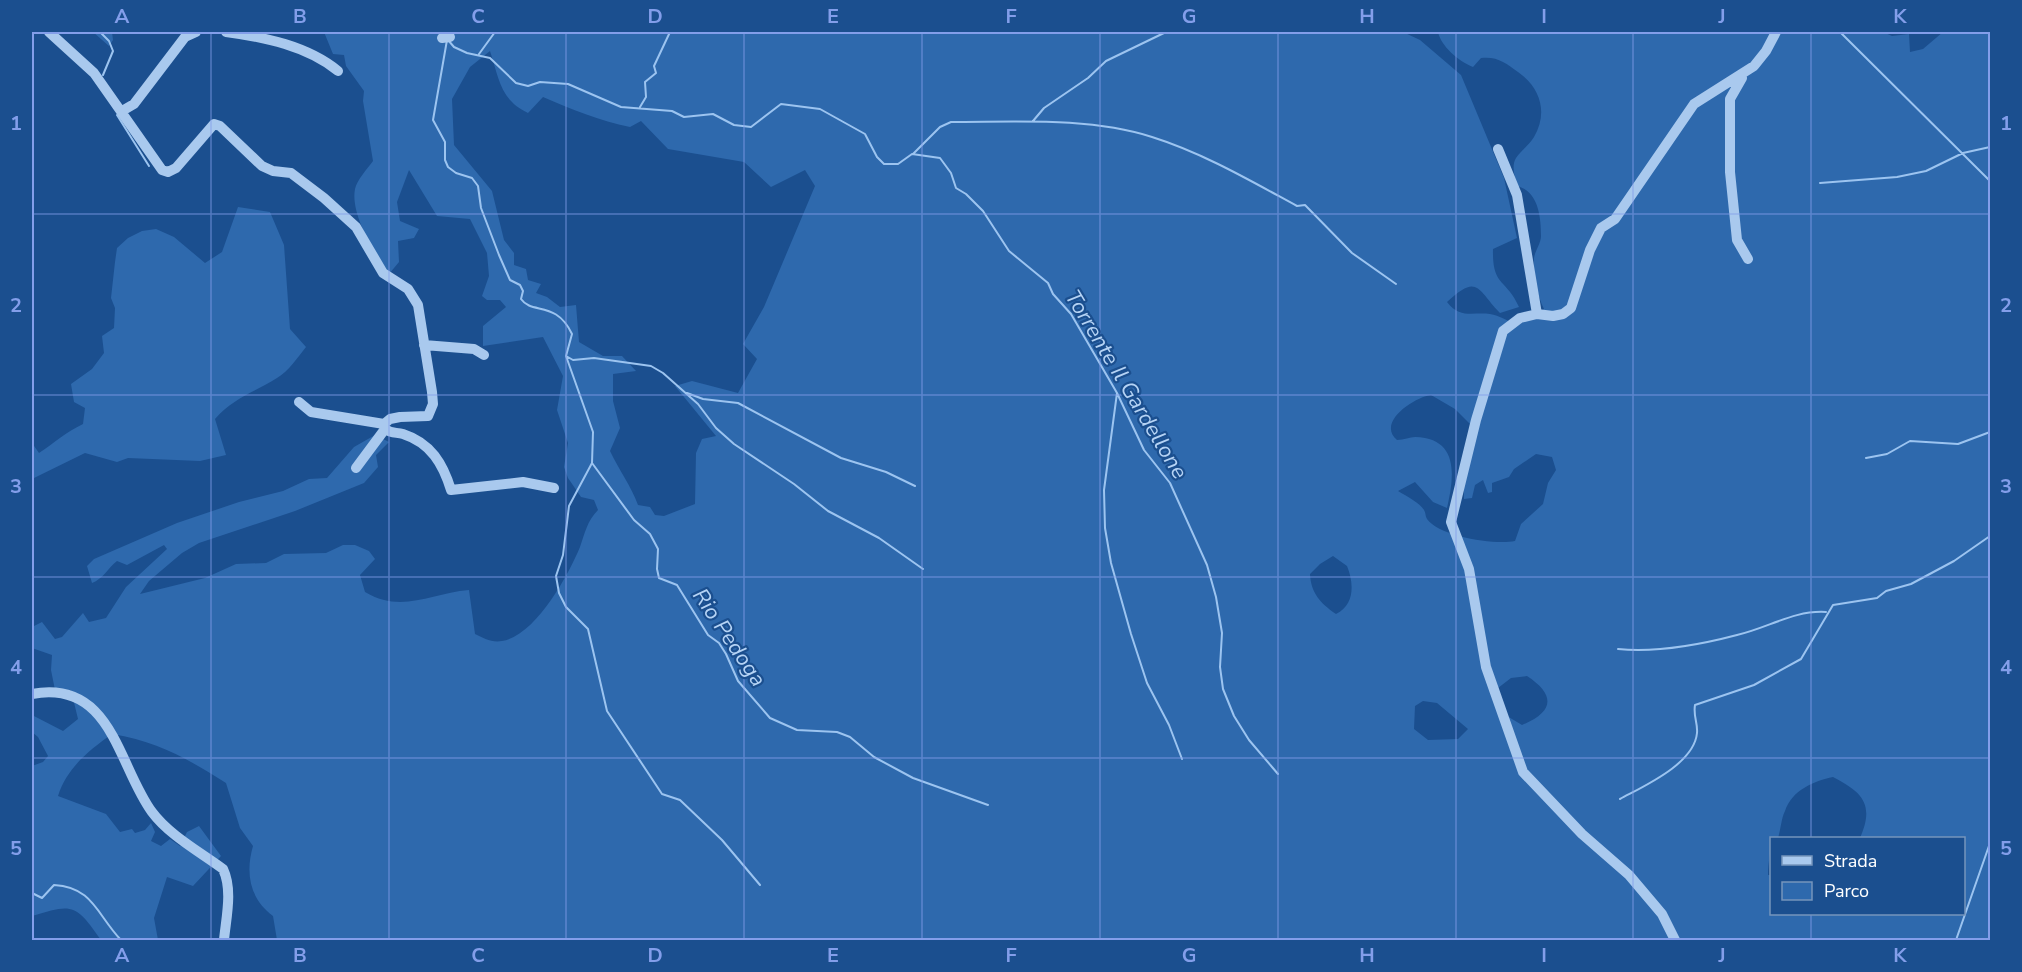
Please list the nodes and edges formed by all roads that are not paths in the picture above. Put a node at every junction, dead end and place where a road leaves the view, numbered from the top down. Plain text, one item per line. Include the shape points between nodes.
1 (49, 32) edge
2 (196, 32) edge
3 (226, 32) edge
4 (1776, 32) edge
5 (338, 72) dead end
6 (1743, 75) junction
7 (122, 111) junction
8 (1498, 149) dead end
9 (1748, 259) dead end
10 (1537, 314) junction
11 (424, 345) junction
12 (484, 355) dead end
13 (299, 402) dead end
14 (385, 427) junction
15 (356, 468) dead end
16 (554, 488) dead end
17 (32, 694) edge
18 (224, 940) edge
19 (1675, 940) edge

1 - 7 street via 94,74
2 - 7 street via 185,37 134,104
3 - 5 street via 252,35 302,51
4 - 6 street via 1766,51
6 - 9 street via 1730,99 1730,172 1737,240
6 - 10 street via 1694,104 1615,219 1601,228 1571,308 1553,316
7 - 11 street via 156,165 168,172 176,168 214,124 228,132 262,166 291,173 356,227 382,273 408,289 418,305
8 - 10 street via 1516,195
10 - 19 street via 1520,318 1503,331 1451,522 1469,568 1486,667 1523,772 1582,834 1629,875 1662,914
11 - 12 street via 474,349
11 - 14 street via 433,404 428,416 390,419
13 - 14 street via 311,412
14 - 15 street
14 - 16 street via 393,434 403,434 440,459 451,490 523,482
17 - 18 street via 62,695 81,702 99,716 110,728 152,812 223,869 228,879

